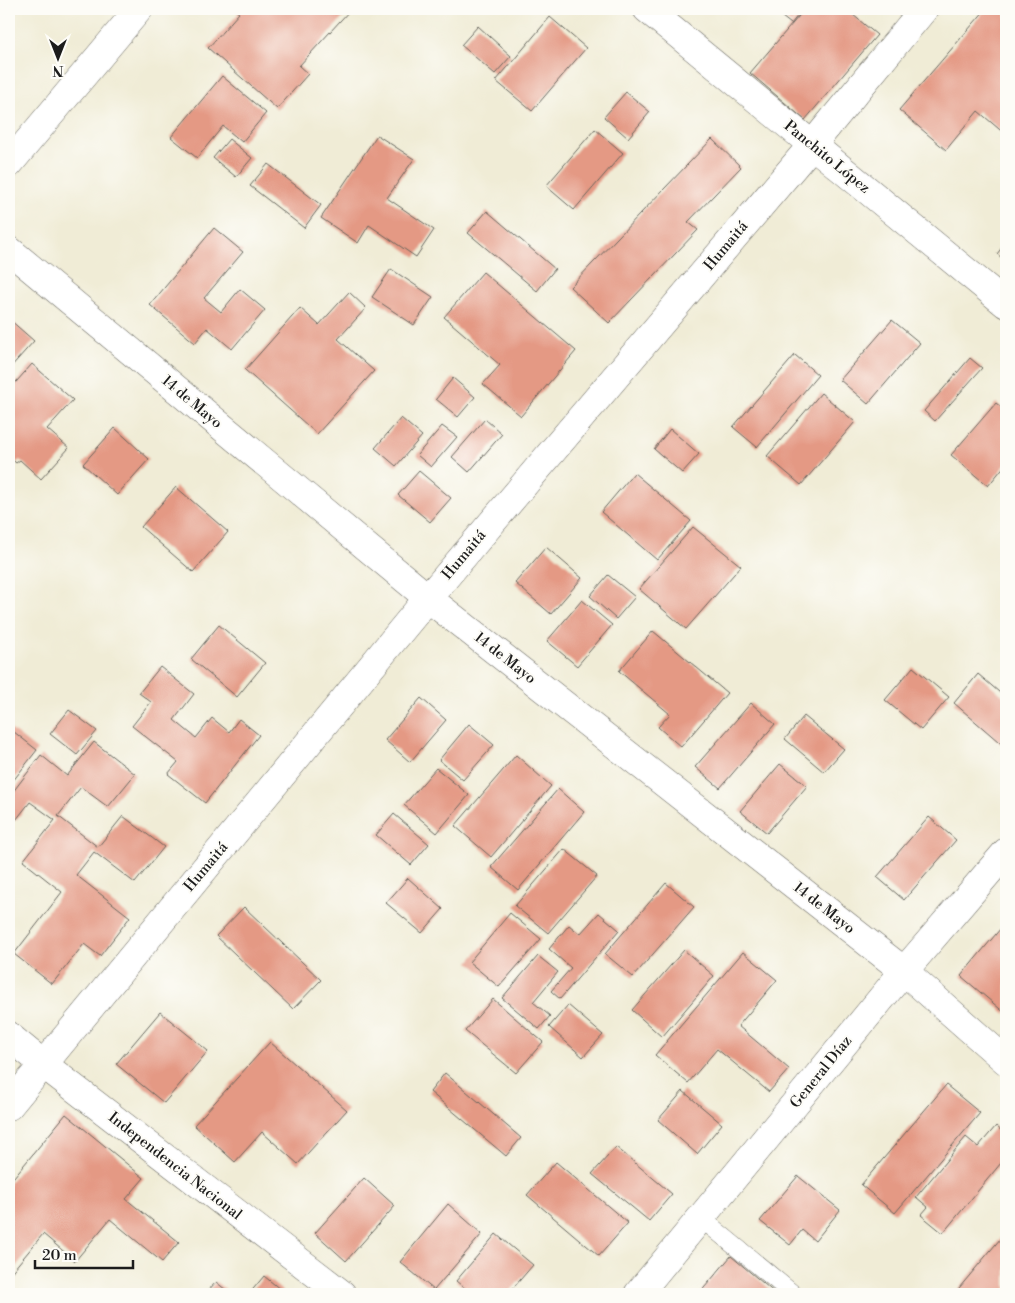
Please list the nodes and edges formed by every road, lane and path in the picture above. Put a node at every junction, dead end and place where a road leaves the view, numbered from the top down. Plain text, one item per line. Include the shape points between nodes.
1 (139, 9) edge
2 (648, 9) edge
3 (924, 9) edge
4 (812, 145) junction
5 (9, 164) edge
6 (9, 250) edge
7 (1006, 304) edge
8 (428, 598) junction
9 (1006, 852) edge
10 (904, 971) junction
11 (9, 1036) edge
12 (1006, 1061) edge
13 (43, 1064) junction
14 (9, 1106) edge
15 (701, 1218) junction
16 (342, 1294) edge
17 (638, 1294) edge
18 (793, 1294) edge

1 - 5 street
2 - 4 street, Panchito López
3 - 4 street, Humaitá
4 - 7 street, Panchito López
4 - 8 street, Humaitá
6 - 8 street, 14 de Mayo
8 - 10 street, 14 de Mayo
8 - 13 street, Humaitá
9 - 10 street, General Díaz
10 - 12 street, 14 de Mayo
10 - 15 street, General Díaz
11 - 13 street, Independencia Nacional
13 - 14 street, Humaitá
13 - 16 street, Independencia Nacional
15 - 17 street, General Díaz
15 - 18 lane

